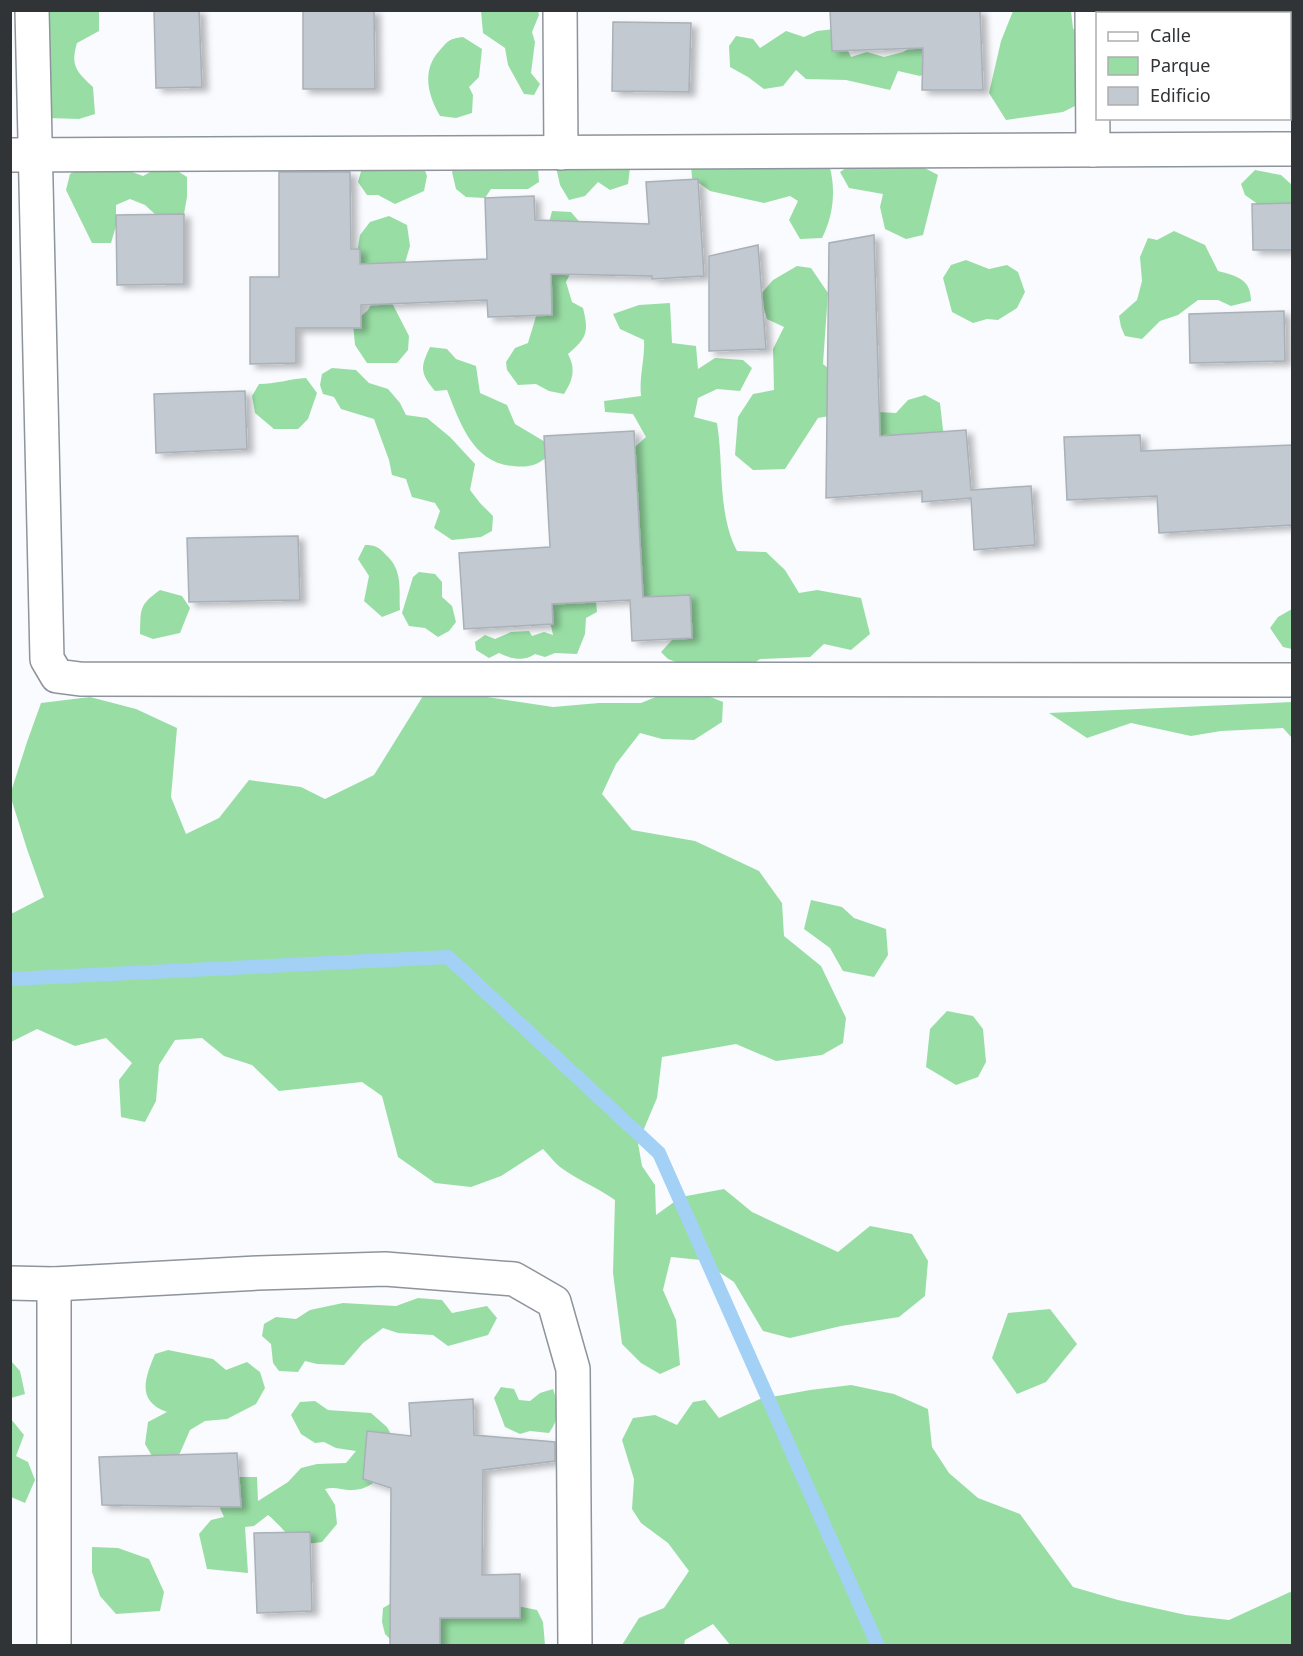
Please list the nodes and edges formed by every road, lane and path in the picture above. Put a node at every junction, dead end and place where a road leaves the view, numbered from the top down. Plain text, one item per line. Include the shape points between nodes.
1 (32, 10) edge
2 (560, 10) edge
3 (1092, 10) edge
4 (1293, 149) edge
5 (1093, 150) junction
6 (561, 153) junction
7 (22, 155) edge
8 (1293, 680) edge
9 (10, 1283) edge
10 (54, 1284) junction
11 (54, 1646) edge
12 (575, 1646) edge

1 - 7 street
2 - 6 street
3 - 5 street
4 - 5 street
5 - 6 street
6 - 7 street
7 - 8 street via 47,659 57,676
9 - 10 street
10 - 11 street
10 - 12 street via 385,1269 514,1279 554,1302 573,1369

